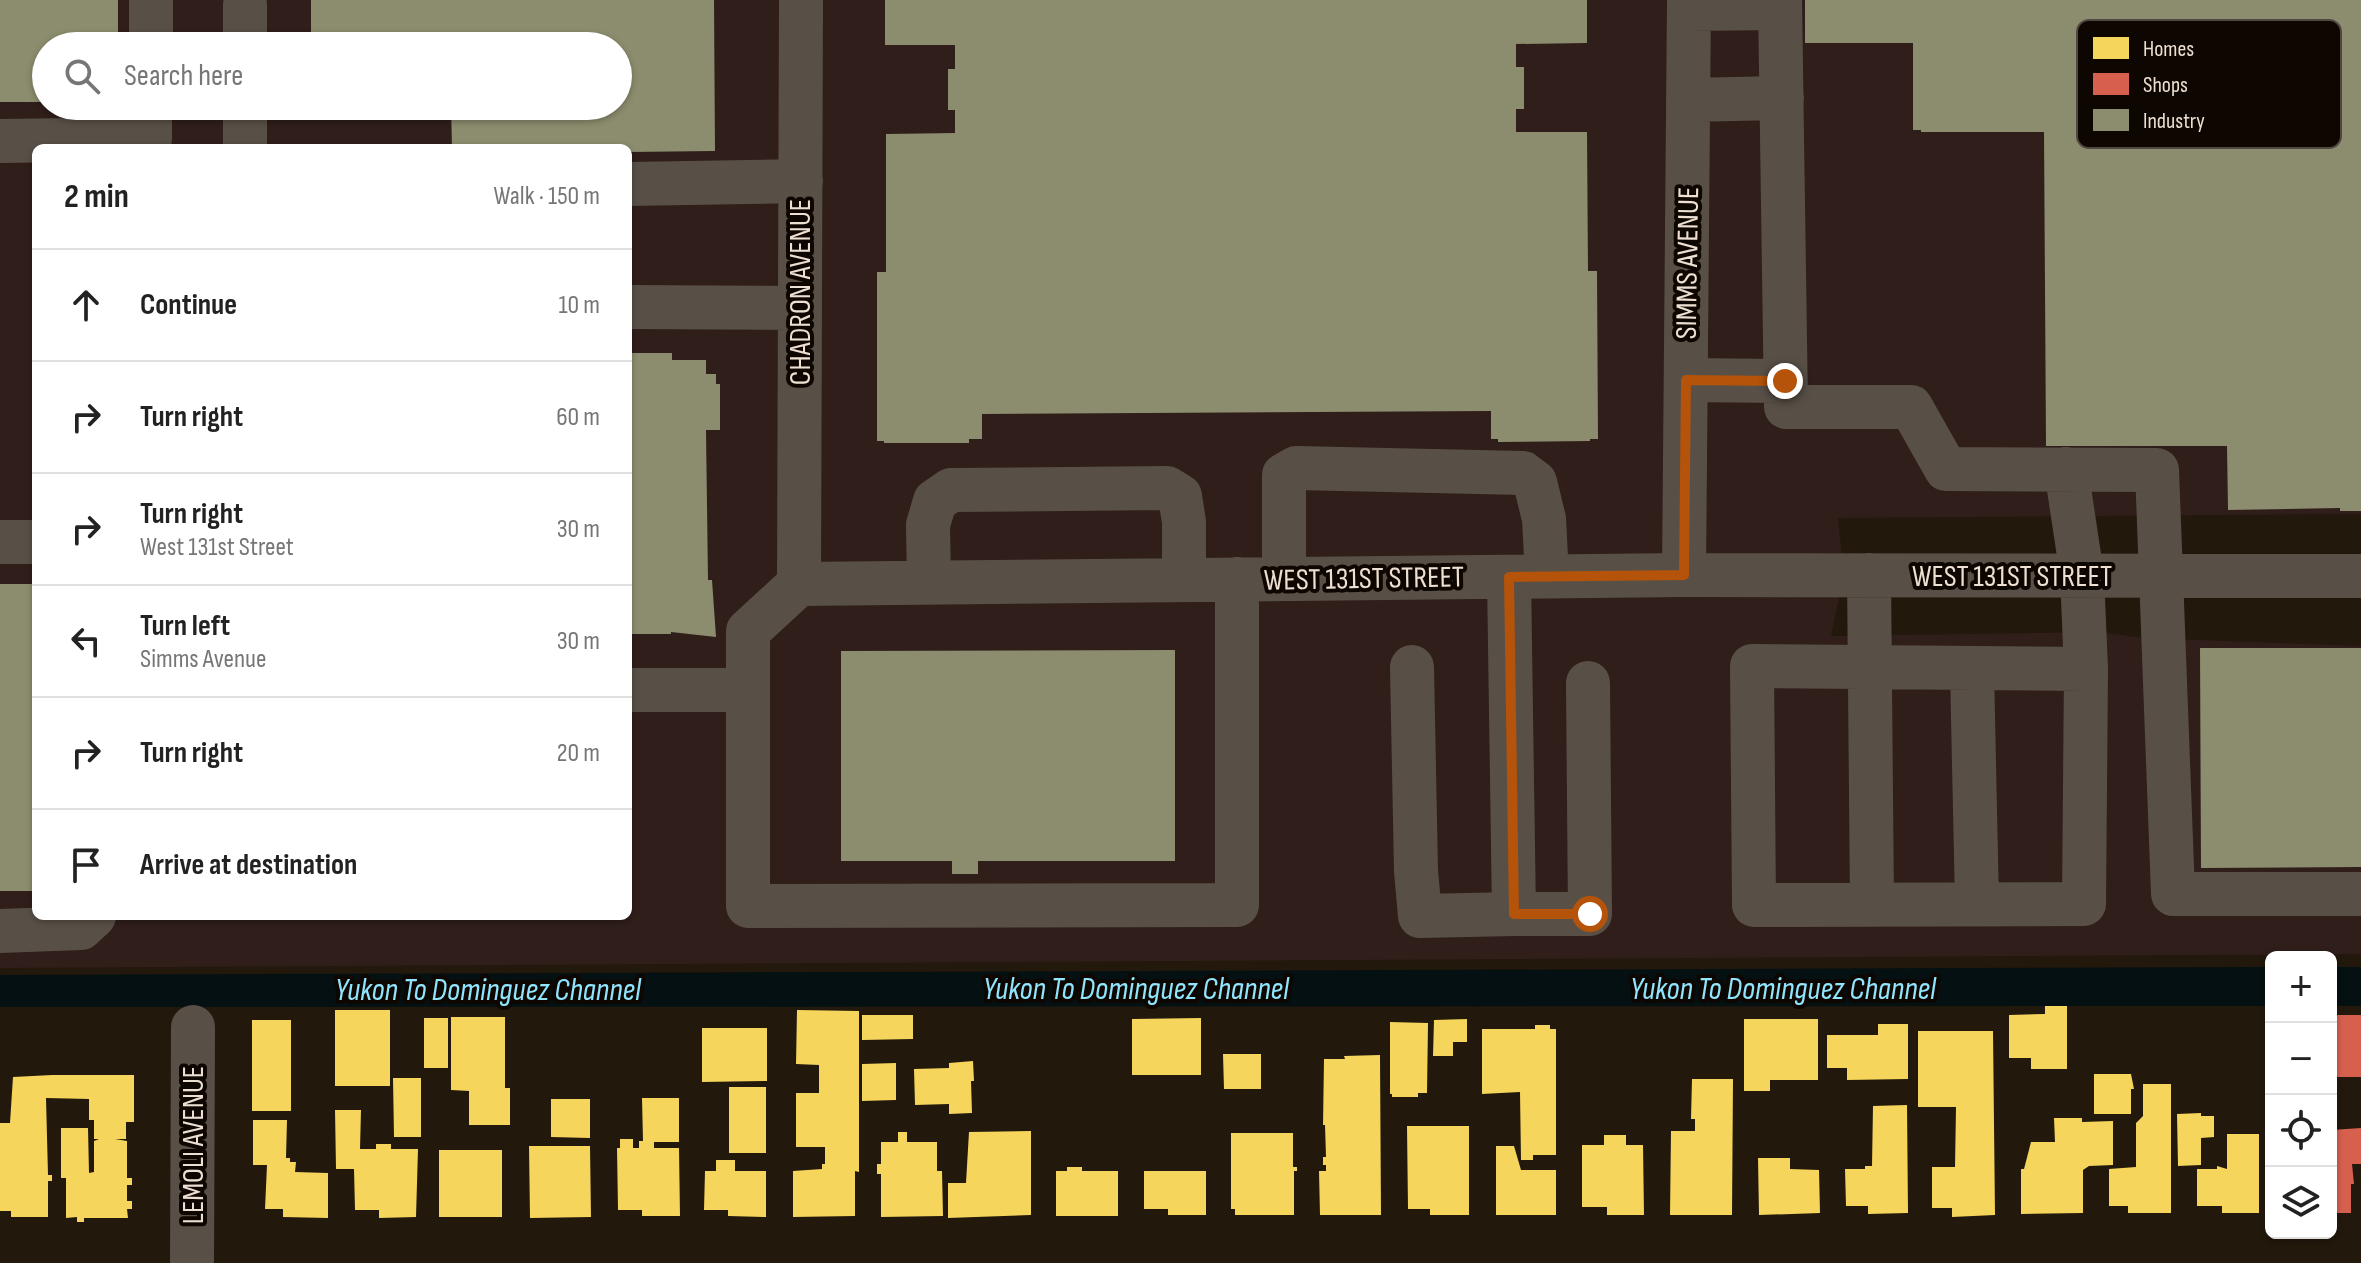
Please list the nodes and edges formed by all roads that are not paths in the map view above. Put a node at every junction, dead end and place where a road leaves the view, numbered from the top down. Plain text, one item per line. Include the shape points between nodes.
1 (151, 0) edge
2 (801, 0) edge
3 (1689, 4) edge
4 (1780, 4) edge
5 (151, 32) edge
6 (1782, 98) junction
7 (1688, 100) junction
8 (150, 120) edge
9 (245, 120) edge
10 (0, 141) edge
11 (245, 144) edge
12 (801, 181) junction
13 (632, 184) edge
14 (632, 307) edge
15 (800, 308) junction
16 (1686, 380) junction
17 (1785, 381) junction
18 (2066, 469) junction
19 (0, 542) edge
20 (32, 542) edge
21 (1684, 575) junction
22 (1869, 575) junction
23 (2082, 575) junction
24 (1528, 576) junction
25 (2161, 576) junction
26 (2361, 576) edge
27 (1237, 579) junction
28 (1284, 579) junction
29 (1184, 580) junction
30 (929, 582) junction
31 (799, 584) junction
32 (1412, 667) dead end
33 (1868, 667) junction
34 (1972, 669) junction
35 (2086, 669) junction
36 (1588, 683) dead end
37 (632, 690) edge
38 (748, 690) junction
39 (2361, 894) edge
40 (1872, 904) junction
41 (1977, 904) junction
42 (1514, 914) junction
43 (90, 920) edge
44 (0, 931) edge
45 (193, 1027) dead end
46 (192, 1263) edge

1 - 5 street
2 - 12 street, CHADRON AVENUE
3 - 4 street
3 - 7 street, SIMMS AVENUE
4 - 6 street
6 - 7 street
6 - 17 street
7 - 16 street, SIMMS AVENUE
8 - 10 street via 150,139
9 - 11 street
12 - 13 street
12 - 15 street, CHADRON AVENUE
14 - 15 street
15 - 31 street, CHADRON AVENUE
16 - 17 street
16 - 21 street, SIMMS AVENUE
17 - 18 street via 1786,407 1911,407 1946,469
18 - 23 street
18 - 25 street via 2157,470
19 - 20 street
21 - 22 street, WEST 131ST STREET
21 - 24 street, WEST 131ST STREET
22 - 23 street, WEST 131ST STREET
22 - 33 street
23 - 25 street, WEST 131ST STREET
23 - 35 street
24 - 28 street, WEST 131ST STREET
24 - 28 street via 1544,519 1535,482 1523,473 1296,468 1284,475
24 - 42 street
25 - 26 street, WEST 131ST STREET
25 - 39 street via 2173,894
27 - 28 street, WEST 131ST STREET
27 - 29 street, WEST 131ST STREET
27 - 38 street via 1237,905 748,906
29 - 30 street, WEST 131ST STREET
29 - 30 street via 1180,496 1167,488 1136,488 951,490 935,501 928,525
30 - 31 street, WEST 131ST STREET
31 - 38 street via 748,631
32 - 42 street via 1420,916
33 - 34 street
33 - 40 street
33 - 40 street via 1752,666 1754,905
34 - 35 street
34 - 41 street
35 - 41 street via 2084,904
36 - 42 street via 1590,914
37 - 38 street
40 - 41 street
43 - 44 street via 81,928
45 - 46 street, LEMOLI AVENUE

